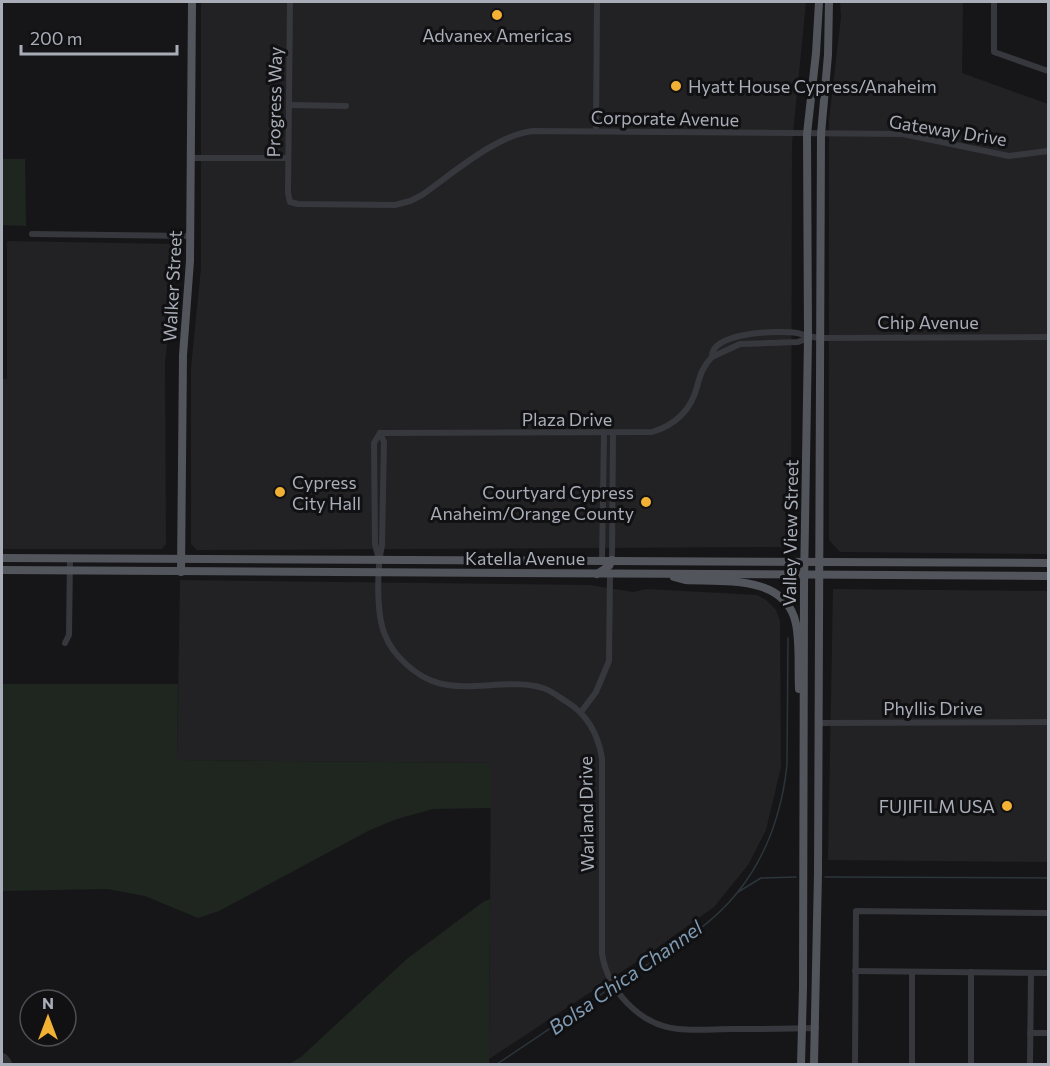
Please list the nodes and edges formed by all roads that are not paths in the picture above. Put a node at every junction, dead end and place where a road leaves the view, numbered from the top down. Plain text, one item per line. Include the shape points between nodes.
1 (192, 2) edge
2 (290, 2) edge
3 (597, 2) edge
4 (819, 2) edge
5 (830, 2) edge
6 (994, 2) edge
7 (1048, 71) edge
8 (289, 105) junction
9 (346, 106) dead end
10 (596, 131) junction
11 (807, 134) junction
12 (821, 134) junction
13 (1048, 151) edge
14 (191, 158) junction
15 (288, 158) junction
16 (290, 202) joint
17 (32, 234) dead end
18 (191, 236) junction
19 (808, 337) junction
20 (1048, 337) edge
21 (820, 338) junction
22 (380, 433) joint
23 (604, 434) junction
24 (613, 434) junction
25 (2, 558) edge
26 (70, 558) junction
27 (181, 559) junction
28 (379, 560) junction
29 (602, 560) junction
30 (612, 560) junction
31 (629, 561) junction
32 (805, 562) junction
33 (819, 562) junction
34 (1048, 564) edge
35 (2, 570) edge
36 (70, 571) junction
37 (181, 572) junction
38 (379, 572) junction
39 (597, 574) junction
40 (610, 574) junction
41 (664, 574) junction
42 (804, 575) junction
43 (819, 575) junction
44 (1048, 576) edge
45 (65, 643) dead end
46 (581, 712) junction
47 (803, 716) junction
48 (1048, 722) edge
49 (818, 723) junction
50 (1048, 913) edge
51 (855, 971) junction
52 (912, 972) junction
53 (971, 972) junction
54 (1030, 973) junction
55 (1048, 973) edge
56 (803, 1028) junction
57 (816, 1028) junction
58 (1030, 1033) junction
59 (1048, 1033) edge
60 (801, 1065) edge
61 (814, 1065) edge
62 (855, 1065) edge
63 (912, 1065) edge
64 (971, 1065) edge
65 (1030, 1065) edge

1 - 14 main road, Walker Street
2 - 8 street, Progress Way
3 - 10 street
4 - 11 main road, Valley View Street
5 - 12 main road, Valley View Street
6 - 7 street via 994,52
8 - 9 street
8 - 15 street, Progress Way
10 - 11 street, Corporate Avenue
10 - 16 street, Corporate Avenue via 522,132 503,140 422,195 395,205
11 - 12 street, Gateway Drive
11 - 19 main road, Valley View Street
12 - 13 street, Gateway Drive via 903,134 1009,156
12 - 21 main road, Valley View Street
14 - 15 street
14 - 18 main road, Walker Street
15 - 16 street, Progress Way
17 - 18 street
18 - 27 main road, Walker Street via 183,355
19 - 21 street, Chip Avenue
19 - 24 street, Plaza Drive via 796,333 739,335 716,346 701,372 690,405 677,420 652,432
19 - 32 main road, Valley View Street
20 - 21 street, Chip Avenue
21 - 33 main road, Valley View Street
22 - 23 street, Plaza Drive
22 - 28 street, Warland Drive via 384,442
23 - 24 street, Plaza Drive
23 - 29 street
24 - 30 street
25 - 26 main road, Katella Avenue
26 - 27 main road, Katella Avenue
26 - 36 street
27 - 28 main road, Katella Avenue
27 - 37 main road, Walker Street
28 - 29 main road, Katella Avenue
28 - 38 street, Warland Drive
29 - 30 main road, Katella Avenue
30 - 31 main road, Katella Avenue
30 - 39 main road
31 - 32 main road, Katella Avenue
31 - 40 main road
32 - 33 main road, Katella Avenue
32 - 42 main road, Valley View Street
33 - 34 main road, Katella Avenue
33 - 43 main road, Valley View Street
35 - 36 main road, Katella Avenue
36 - 37 main road, Katella Avenue
36 - 45 street via 69,635
37 - 38 main road, Katella Avenue
38 - 39 main road, Katella Avenue
38 - 46 street, Warland Drive via 385,635 404,663 438,683 543,688
39 - 40 main road, Katella Avenue
40 - 41 main road, Katella Avenue
40 - 46 street via 609,661 596,693
41 - 42 main road, Katella Avenue
41 - 47 main road via 685,580 753,583 782,598 797,626 799,706
42 - 43 main road, Katella Avenue
42 - 47 main road, Valley View Street
43 - 44 main road, Katella Avenue
43 - 49 main road, Valley View Street
46 - 56 street, Warland Drive via 597,737 602,758 602,954 616,992 648,1019 676,1029
47 - 56 main road, Valley View Street
48 - 49 street, Phyllis Drive
49 - 57 main road, Valley View Street
50 - 51 street via 856,911
51 - 52 street
51 - 62 street
52 - 53 street
52 - 63 street
53 - 54 street
53 - 64 street
54 - 55 street
54 - 58 street
56 - 57 street, Warland Drive
56 - 60 main road, Valley View Street
57 - 61 main road, Valley View Street
58 - 59 street
58 - 65 street

